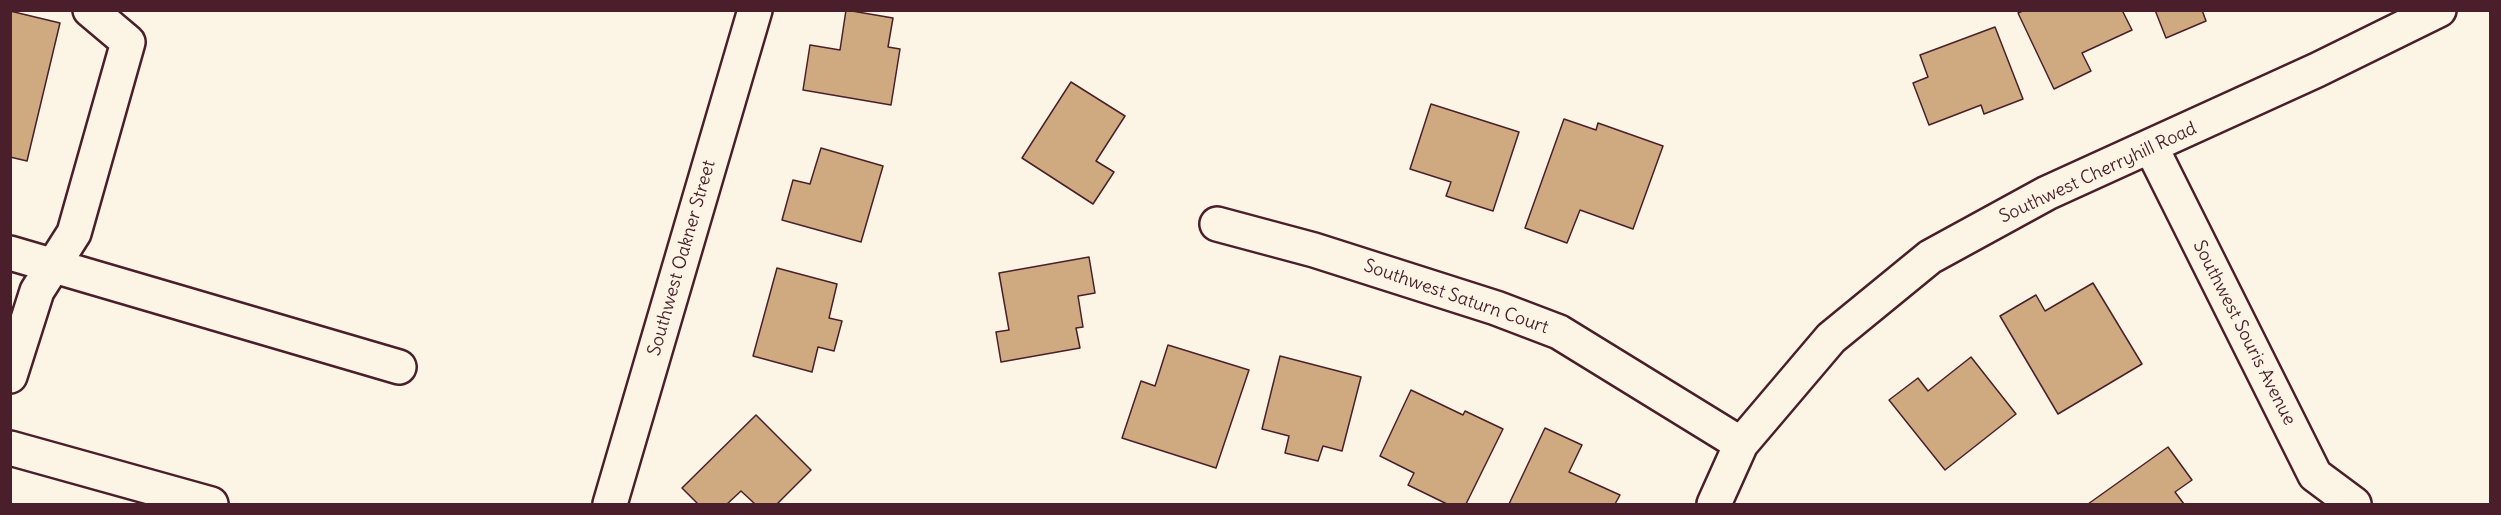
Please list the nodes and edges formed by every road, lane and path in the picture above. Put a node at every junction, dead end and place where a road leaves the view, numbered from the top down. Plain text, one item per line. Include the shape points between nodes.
1 (90, 10) edge
2 (755, 10) edge
3 (2439, 10) edge
4 (2151, 147) junction
5 (1217, 224) dead end
6 (10, 254) edge
7 (52, 266) junction
8 (399, 368) dead end
9 (10, 376) edge
10 (1741, 444) junction
11 (10, 448) edge
12 (211, 504) edge
13 (610, 504) edge
14 (1714, 504) edge
15 (2354, 504) edge

1 - 7 street via 128,42 74,233
2 - 13 street, Southwest Oakner Street
3 - 4 street, Southwest Cherryhill Road
4 - 10 street, Southwest Cherryhill Road via 2048,193 1930,257 1831,338
4 - 15 street, Southwest Souris Avenue via 2315,475
5 - 10 street, Southwest Saturn Court via 1314,250 1559,332
6 - 7 street
7 - 8 street
7 - 9 street via 37,291
10 - 14 street, Southwest Cherryhill Road
11 - 12 street

